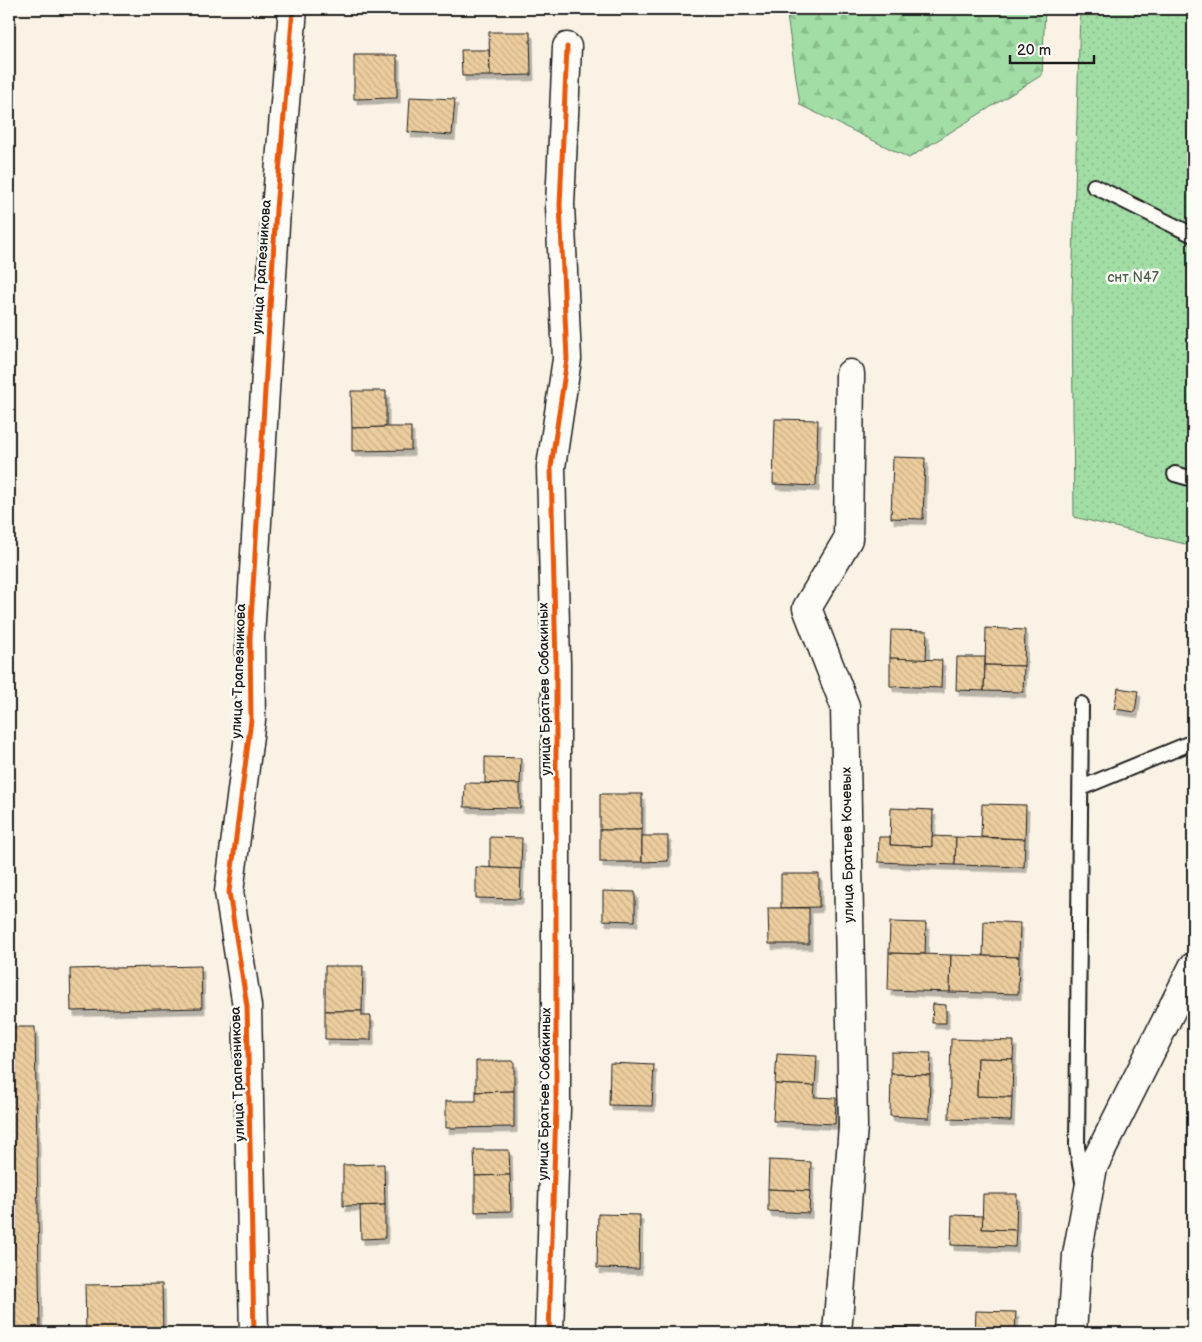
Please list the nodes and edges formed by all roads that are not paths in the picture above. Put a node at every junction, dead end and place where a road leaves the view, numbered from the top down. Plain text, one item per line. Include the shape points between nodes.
1 (294, 9) edge
2 (567, 47) dead end
3 (1094, 186) dead end
4 (1193, 235) edge
5 (850, 374) dead end
6 (1175, 474) dead end
7 (1193, 479) edge
8 (1081, 704) dead end
9 (1193, 742) edge
10 (1081, 788) junction
11 (1193, 968) edge
12 (1086, 1202) junction
13 (254, 1333) edge
14 (549, 1333) edge
15 (837, 1333) edge
16 (1072, 1333) edge

1 - 13 street, улица Трапезникова via 276,209 257,520 250,637 251,720 229,892 247,1006
2 - 14 street, улица Братьев Собакиных via 560,206 568,359 551,467 556,663 556,1108
3 - 4 lane
5 - 15 street, улица Братьев Кочевых via 848,539 807,608 845,706 853,1126
6 - 7 lane
8 - 10 lane
9 - 10 lane
10 - 12 lane via 1077,1147
11 - 12 street via 1093,1167
12 - 16 street via 1077,1255

